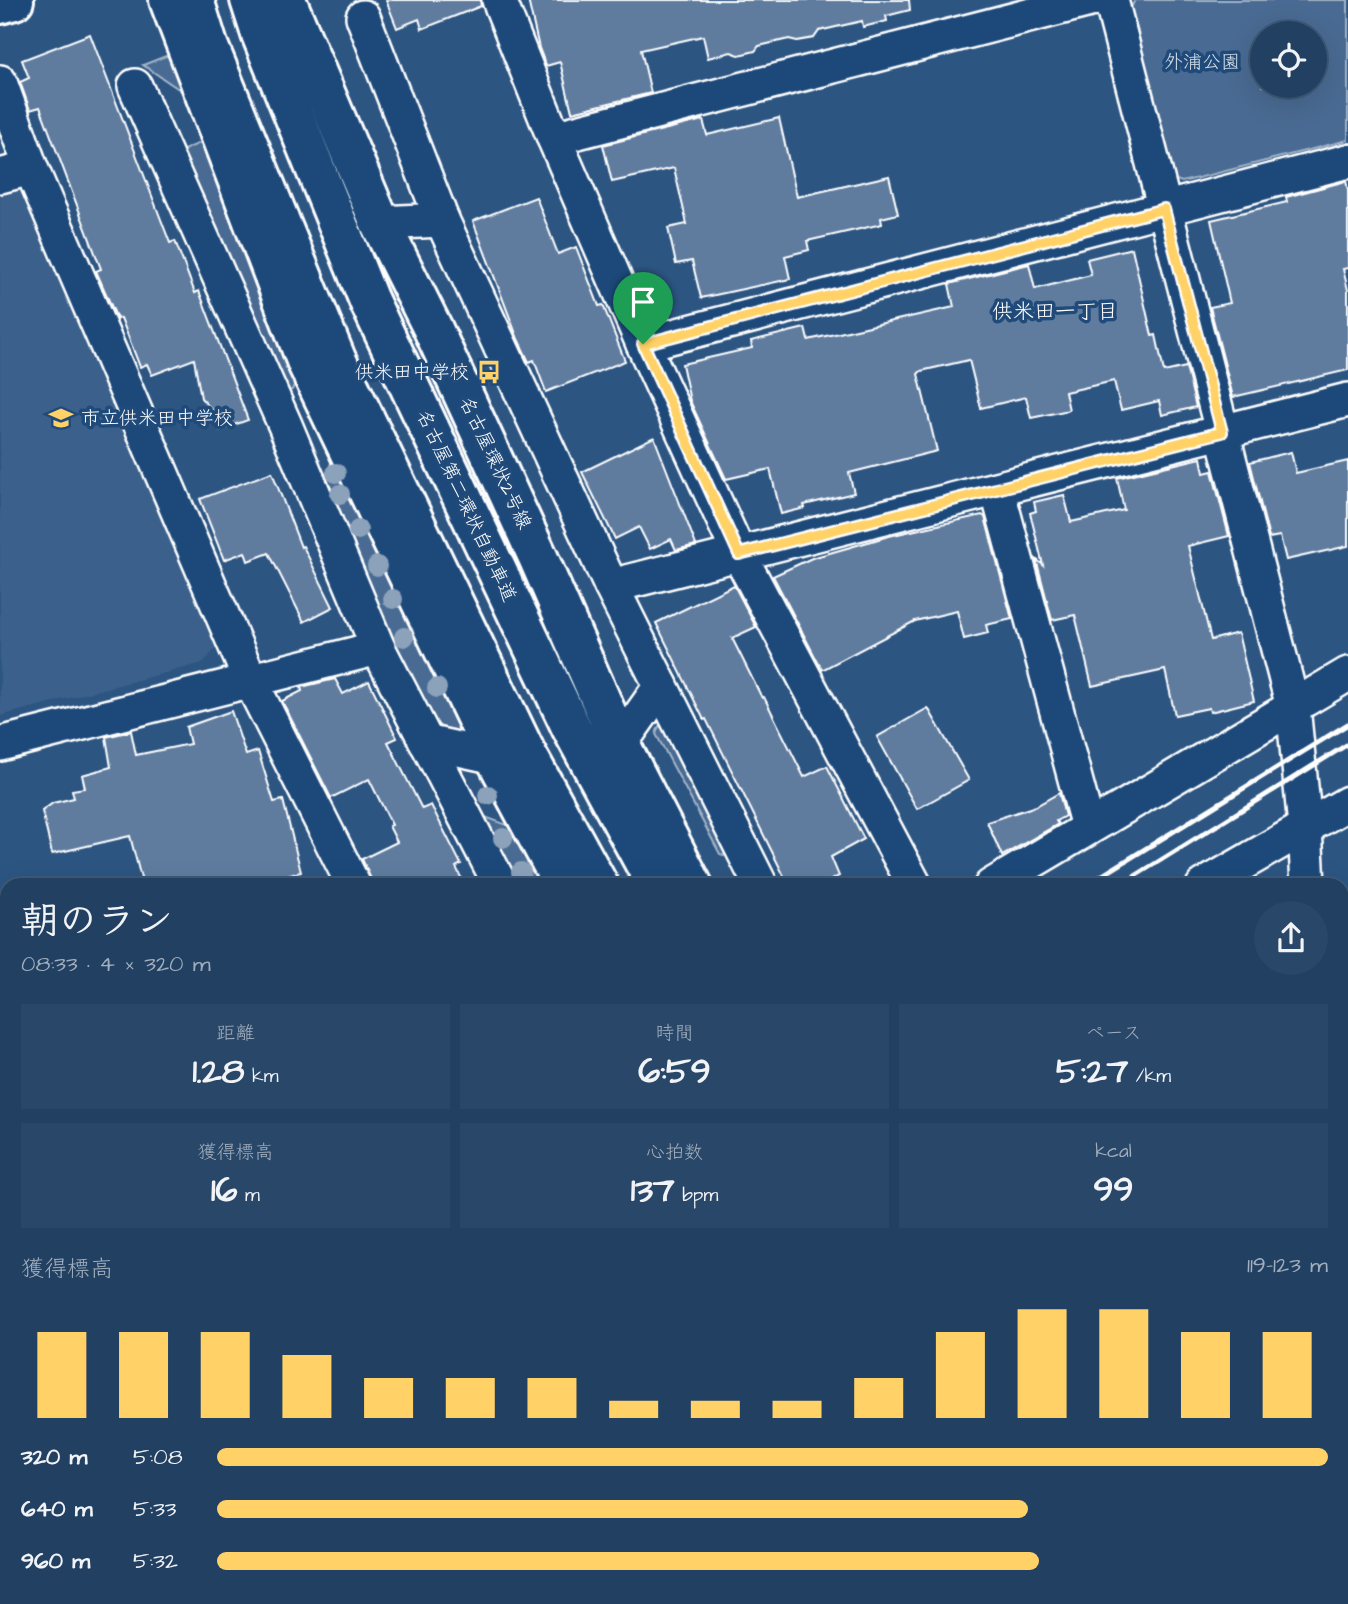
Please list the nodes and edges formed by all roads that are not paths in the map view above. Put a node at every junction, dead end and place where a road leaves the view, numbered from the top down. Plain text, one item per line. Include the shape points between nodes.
1 (14, 0) edge
2 (169, 0) edge
3 (194, 0) edge
4 (250, 0) edge
5 (286, 0) edge
6 (499, 0) edge
7 (1090, 0) edge
8 (1111, 0) edge
9 (0, 4) edge
10 (363, 17) dead end
11 (0, 82) edge
12 (135, 86) dead end
13 (554, 138) junction
14 (1348, 161) edge
15 (15, 172) edge
16 (1164, 209) junction
17 (442, 220) junction
18 (380, 223) junction
19 (643, 344) junction
20 (307, 363) junction
21 (1348, 401) edge
22 (285, 425) junction
23 (1222, 432) junction
24 (997, 489) junction
25 (739, 554) junction
26 (611, 586) junction
27 (378, 648) junction
28 (1348, 674) edge
29 (251, 682) junction
30 (661, 686) junction
31 (1293, 707) junction
32 (426, 743) junction
33 (0, 744) edge
34 (620, 744) junction
35 (495, 757) junction
36 (1348, 803) edge
37 (1305, 826) junction
38 (1088, 827) junction
39 (350, 878) edge
40 (496, 878) edge
41 (560, 878) edge
42 (595, 878) edge
43 (653, 878) edge
44 (689, 878) edge
45 (757, 878) edge
46 (911, 878) edge
47 (1004, 878) edge
48 (1217, 878) edge
49 (1308, 878) edge

1 - 9 main road
2 - 20 main road
3 - 42 main road via 208,45 336,359 526,753
4 - 43 main road, 名古屋第二環状自動車道 via 369,301 572,729
5 - 18 main road, 名古屋環状2号線
6 - 13 street
7 - 13 street
8 - 16 street
10 - 17 street
11 - 15 street
12 - 22 street
13 - 19 street
14 - 16 street
15 - 29 street
16 - 19 street
16 - 23 street
17 - 18 street
17 - 26 street
18 - 34 main road, 名古屋環状2号線 via 538,557
19 - 25 street
20 - 22 street
20 - 35 main road
21 - 23 street
22 - 27 street
23 - 24 street
23 - 31 street
24 - 25 street
24 - 38 street
25 - 26 street
25 - 46 street
26 - 30 street
27 - 29 street
27 - 32 street
28 - 31 street
29 - 33 street
29 - 39 street
30 - 34 street
30 - 45 street
31 - 37 street
31 - 38 street
32 - 35 street
32 - 40 street
34 - 44 main road, 名古屋環状2号線
35 - 41 main road
36 - 37 street
37 - 48 street
37 - 49 street
38 - 47 street

